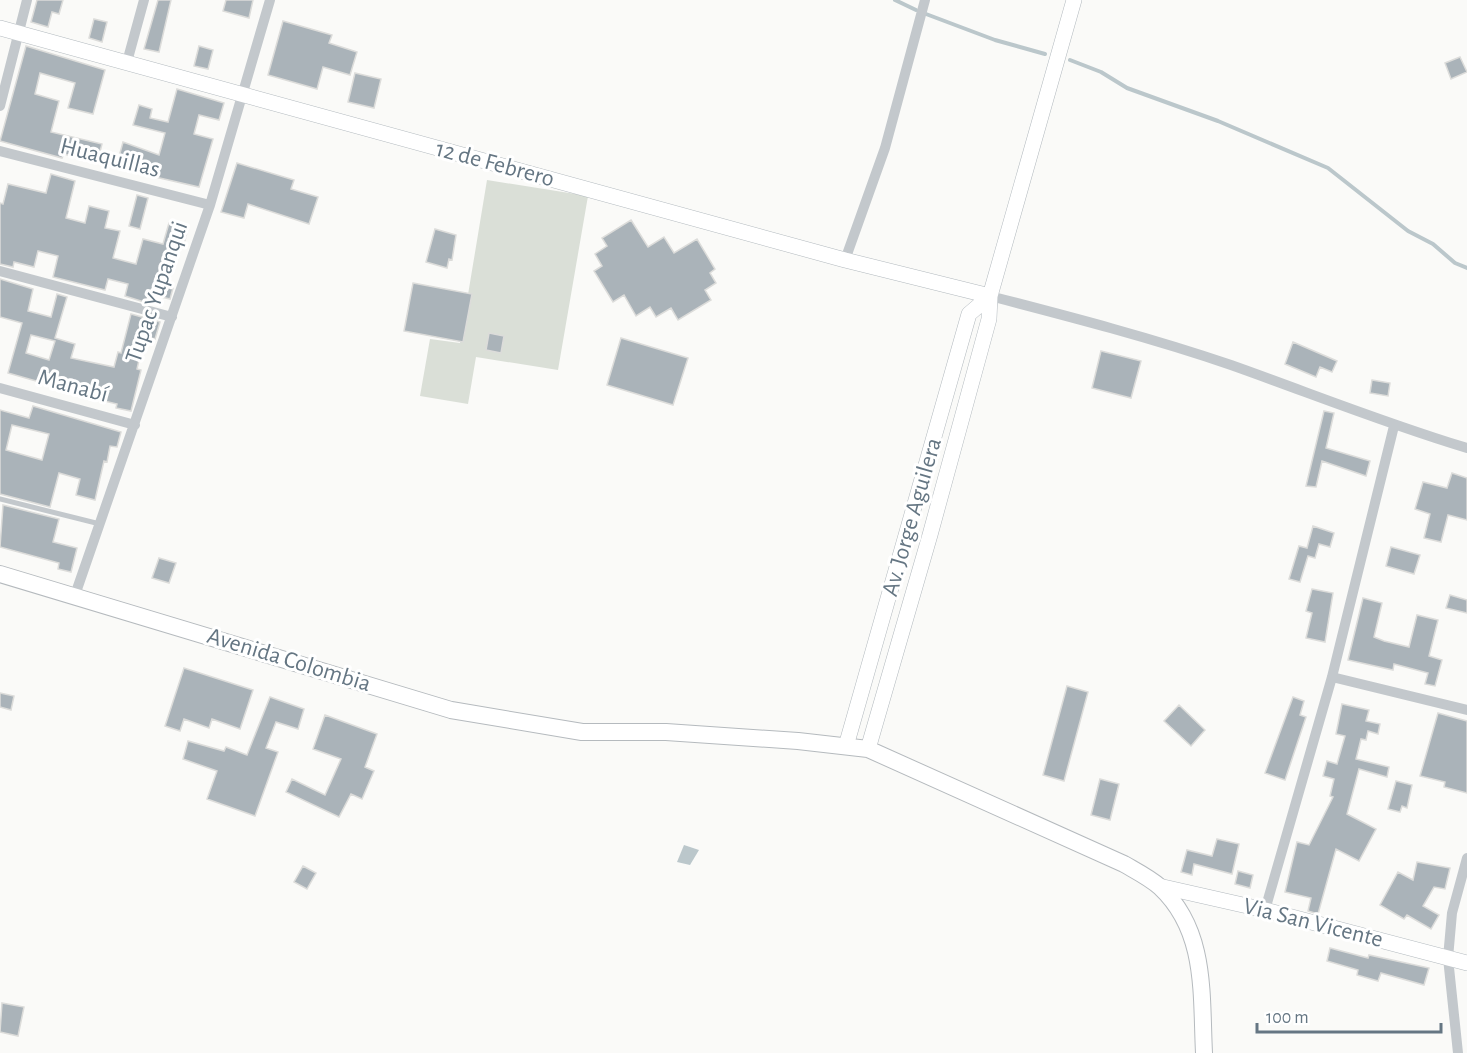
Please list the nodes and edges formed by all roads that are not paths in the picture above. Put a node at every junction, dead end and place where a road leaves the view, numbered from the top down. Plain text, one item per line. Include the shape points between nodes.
1 (27, 0) edge
2 (144, 0) edge
3 (270, 0) edge
4 (925, 0) edge
5 (1074, 0) edge
6 (0, 28) edge
7 (18, 33) junction
8 (127, 62) junction
9 (244, 94) junction
10 (0, 106) edge
11 (0, 151) edge
12 (210, 205) junction
13 (845, 260) junction
14 (0, 271) edge
15 (990, 296) junction
16 (172, 317) junction
17 (0, 388) edge
18 (135, 425) junction
19 (1394, 426) junction
20 (1467, 448) edge
21 (0, 499) edge
22 (101, 525) junction
23 (0, 574) edge
24 (75, 595) junction
25 (1332, 677) junction
26 (1467, 710) edge
27 (846, 746) junction
28 (868, 749) junction
29 (1467, 858) edge
30 (1159, 886) junction
31 (1265, 910) junction
32 (1448, 958) junction
33 (1467, 963) edge
34 (1204, 1053) edge
35 (1458, 1053) edge

1 - 7 street
2 - 8 street
3 - 9 street, Tupac Yupanqui
4 - 13 street via 885,148
5 - 15 street, Av. Jorge Aguilera
6 - 7 street, 12 de Febrero
7 - 8 street, 12 de Febrero
7 - 10 street
8 - 9 street, 12 de Febrero
9 - 12 street, Tupac Yupanqui
9 - 13 street, 12 de Febrero
11 - 12 street, Huaquillas
12 - 16 street, Tupac Yupanqui
13 - 15 street, 12 de Febrero
14 - 16 street
15 - 19 street via 1230,365
15 - 27 street, Av. Jorge Aguilera via 969,314
15 - 28 street, Av. Jorge Aguilera via 989,319
16 - 18 street, Tupac Yupanqui
17 - 18 street, Manabí
18 - 22 street, Tupac Yupanqui
19 - 20 street
19 - 25 street
21 - 22 lane
22 - 24 street, Tupac Yupanqui
23 - 24 main road, Avenida Colombia
24 - 27 main road, Avenida Colombia via 451,710 582,732 666,732
25 - 26 street
25 - 31 street
27 - 28 main road, Avenida Colombia
28 - 30 main road, Avenida Colombia via 1124,864
29 - 32 street via 1452,913
30 - 31 street, Via San Vicente
30 - 34 main road, Avenida Colombia via 1182,911 1193,933
31 - 32 street, Via San Vicente
32 - 33 street, Via San Vicente
32 - 35 street

